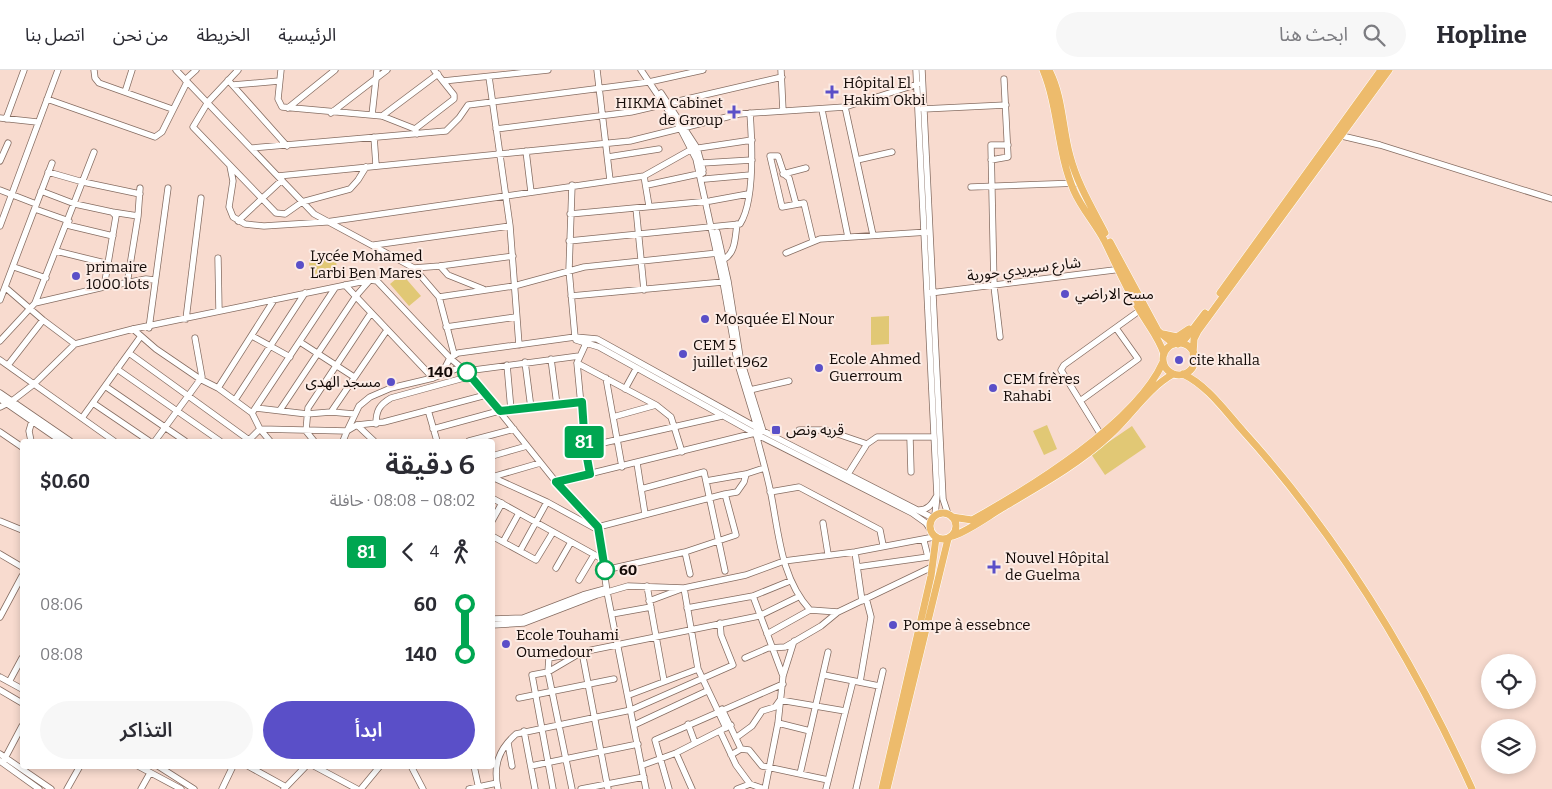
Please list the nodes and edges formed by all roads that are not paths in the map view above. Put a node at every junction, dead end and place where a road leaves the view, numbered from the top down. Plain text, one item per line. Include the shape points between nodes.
1 (24, 70) edge
2 (58, 70) edge
3 (94, 70) edge
4 (132, 70) edge
5 (176, 70) edge
6 (196, 70) edge
7 (238, 70) edge
8 (281, 70) edge
9 (335, 70) edge
10 (378, 70) edge
11 (387, 70) edge
12 (548, 70) edge
13 (597, 70) edge
14 (641, 70) edge
15 (645, 70) edge
16 (703, 70) edge
17 (916, 70) edge
18 (922, 70) edge
19 (1042, 70) edge
20 (1049, 70) edge
21 (1381, 70) edge
22 (1389, 70) edge
23 (436, 72) edge
24 (781, 73) edge
25 (377, 77) junction
26 (489, 77) junction
27 (1004, 79) dead end
28 (228, 80) junction
29 (186, 81) junction
30 (279, 81) junction
31 (443, 82) junction
32 (651, 82) junction
33 (918, 84) junction
34 (233, 85) junction
35 (600, 89) junction
36 (125, 92) junction
37 (47, 99) junction
38 (492, 101) junction
39 (208, 102) junction
40 (667, 105) junction
41 (1006, 105) junction
42 (845, 107) junction
43 (288, 108) junction
44 (172, 109) junction
45 (922, 109) junction
46 (822, 110) junction
47 (783, 111) junction
48 (332, 113) junction
49 (750, 113) junction
50 (372, 115) junction
51 (382, 116) junction
52 (602, 116) junction
53 (3, 118) edge
54 (37, 122) junction
55 (682, 128) junction
56 (496, 129) junction
57 (416, 131) junction
58 (1342, 136) junction
59 (374, 137) junction
60 (752, 140) junction
61 (8, 142) dead end
62 (607, 143) junction
63 (1008, 145) junction
64 (287, 146) junction
65 (252, 148) junction
66 (694, 148) junction
67 (659, 149) dead end
68 (526, 151) junction
69 (94, 152) dead end
70 (892, 152) dead end
71 (499, 153) junction
72 (608, 156) junction
73 (752, 160) junction
74 (856, 160) junction
75 (991, 160) junction
76 (0, 161) edge
77 (52, 163) dead end
78 (702, 163) junction
79 (376, 165) junction
80 (230, 166) junction
81 (366, 167) junction
82 (806, 168) dead end
83 (48, 172) junction
84 (784, 174) junction
85 (750, 175) junction
86 (644, 176) junction
87 (703, 176) junction
88 (776, 176) junction
89 (280, 178) junction
90 (610, 180) junction
91 (82, 182) junction
92 (1075, 184) junction
93 (572, 185) junction
94 (647, 185) junction
95 (971, 187) dead end
96 (991, 187) junction
97 (168, 188) dead end
98 (0, 190) edge
99 (41, 191) junction
100 (531, 192) junction
101 (12, 194) junction
102 (748, 194) junction
103 (505, 196) junction
104 (201, 198) dead end
105 (262, 199) junction
106 (1552, 199) edge
107 (302, 202) junction
108 (708, 202) junction
109 (75, 204) junction
110 (796, 204) junction
111 (649, 206) junction
112 (36, 207) junction
113 (636, 208) junction
114 (112, 212) junction
115 (570, 214) junction
116 (138, 216) junction
117 (238, 221) junction
118 (326, 222) junction
119 (68, 223) junction
120 (737, 224) junction
121 (0, 226) edge
122 (510, 226) junction
123 (713, 226) junction
124 (928, 232) junction
125 (640, 235) junction
126 (873, 235) junction
127 (113, 236) junction
128 (848, 237) junction
129 (569, 241) junction
130 (813, 241) junction
131 (374, 245) junction
132 (56, 251) junction
133 (718, 253) junction
134 (786, 254) dead end
135 (513, 256) junction
136 (218, 258) dead end
137 (724, 260) junction
138 (642, 262) junction
139 (109, 264) junction
140 (14, 266) junction
141 (440, 266) junction
142 (414, 268) junction
143 (1121, 269) junction
144 (569, 270) junction
145 (0, 278) edge
146 (46, 278) junction
147 (154, 280) junction
148 (370, 280) junction
149 (724, 282) junction
150 (127, 284) junction
151 (7, 285) junction
152 (346, 285) junction
153 (514, 286) junction
154 (994, 286) junction
155 (104, 287) junction
156 (335, 288) junction
157 (484, 290) junction
158 (644, 290) junction
159 (305, 293) junction
160 (931, 293) junction
161 (356, 296) junction
162 (439, 296) junction
163 (571, 296) junction
164 (0, 300) edge
165 (274, 300) junction
166 (35, 303) junction
167 (1208, 309) junction
168 (31, 310) junction
169 (219, 311) junction
170 (1139, 311) junction
171 (371, 313) junction
172 (516, 318) junction
173 (186, 319) junction
174 (43, 320) junction
175 (446, 327) junction
176 (149, 328) junction
177 (1116, 328) junction
178 (133, 329) junction
179 (387, 330) junction
180 (1158, 331) junction
181 (141, 336) junction
182 (252, 336) junction
183 (1, 337) edge
184 (572, 337) junction
185 (1000, 337) dead end
186 (195, 338) dead end
187 (588, 340) junction
188 (300, 342) junction
189 (75, 344) junction
190 (519, 344) junction
191 (1176, 344) junction
192 (270, 346) junction
193 (129, 353) junction
194 (317, 354) junction
195 (1193, 354) junction
196 (452, 356) junction
197 (579, 356) junction
198 (290, 357) junction
199 (1164, 358) junction
200 (0, 360) edge
201 (551, 360) junction
202 (525, 362) junction
203 (578, 363) junction
204 (1194, 363) junction
205 (8, 365) junction
206 (335, 366) junction
207 (507, 366) junction
208 (117, 369) junction
209 (463, 369) junction
210 (636, 369) junction
211 (1173, 374) junction
212 (1183, 374) junction
213 (441, 375) junction
214 (471, 376) junction
215 (354, 377) junction
216 (433, 378) junction
217 (606, 378) junction
218 (200, 379) junction
219 (788, 381) dead end
220 (34, 384) junction
221 (1200, 384) junction
222 (105, 386) junction
223 (218, 388) junction
224 (625, 389) junction
225 (750, 390) junction
226 (0, 393) edge
227 (188, 395) junction
228 (486, 395) junction
229 (0, 399) edge
230 (235, 400) junction
231 (1080, 401) junction
232 (9, 402) junction
233 (582, 402) junction
234 (93, 403) junction
235 (557, 405) junction
236 (656, 405) junction
237 (0, 407) edge
238 (256, 408) junction
239 (531, 408) junction
240 (280, 410) junction
241 (428, 410) junction
242 (512, 410) junction
243 (500, 411) junction
244 (177, 412) junction
245 (331, 412) junction
246 (252, 414) junction
247 (307, 414) junction
248 (354, 414) junction
249 (722, 416) junction
250 (82, 418) junction
251 (613, 418) junction
252 (32, 421) junction
253 (376, 424) junction
254 (357, 425) junction
255 (674, 426) junction
256 (165, 427) junction
257 (260, 429) junction
258 (433, 429) junction
259 (514, 429) junction
260 (756, 430) junction
261 (799, 430) dead end
262 (348, 431) junction
263 (763, 431) junction
264 (0, 432) edge
265 (306, 432) junction
266 (1102, 435) junction
267 (934, 437) junction
268 (910, 438) junction
269 (30, 439) edge
270 (58, 439) edge
271 (67, 439) edge
272 (111, 439) edge
273 (146, 439) edge
274 (156, 439) edge
275 (182, 439) edge
276 (217, 439) edge
277 (245, 439) edge
278 (250, 439) edge
279 (268, 439) edge
280 (312, 439) edge
281 (344, 439) edge
282 (372, 439) edge
283 (436, 439) edge
284 (476, 439) edge
285 (617, 440) junction
286 (866, 444) junction
287 (20, 446) edge
288 (527, 446) junction
289 (585, 447) junction
290 (682, 452) junction
291 (495, 455) edge
292 (540, 463) junction
293 (637, 463) junction
294 (622, 467) junction
295 (764, 468) junction
296 (911, 472) dead end
297 (590, 474) junction
298 (746, 474) junction
299 (848, 474) junction
300 (495, 476) edge
301 (495, 478) edge
302 (706, 481) junction
303 (556, 482) junction
304 (641, 489) junction
305 (770, 492) junction
306 (725, 494) junction
307 (936, 494) junction
308 (708, 498) junction
309 (495, 500) edge
310 (546, 502) junction
311 (502, 504) junction
312 (915, 510) junction
313 (518, 513) junction
314 (645, 514) junction
315 (495, 516) edge
316 (950, 516) junction
317 (934, 517) junction
318 (0, 521) edge
319 (535, 522) junction
320 (823, 524) dead end
321 (20, 529) edge
322 (599, 529) junction
323 (930, 529) junction
324 (553, 532) junction
325 (935, 537) junction
326 (951, 537) junction
327 (495, 538) edge
328 (924, 540) junction
329 (718, 541) junction
330 (503, 542) junction
331 (571, 542) junction
332 (883, 545) junction
333 (520, 551) junction
334 (685, 552) junction
335 (854, 552) junction
336 (0, 554) edge
337 (828, 554) junction
338 (594, 555) junction
339 (604, 560) junction
340 (784, 561) junction
341 (20, 566) edge
342 (857, 567) junction
343 (556, 568) dead end
344 (932, 568) junction
345 (725, 572) dead end
346 (605, 574) junction
347 (690, 574) dead end
348 (20, 580) edge
349 (579, 580) dead end
350 (790, 581) junction
351 (646, 586) junction
352 (684, 588) junction
353 (607, 590) junction
354 (596, 591) junction
355 (753, 596) junction
356 (798, 597) junction
357 (864, 600) junction
358 (650, 604) junction
359 (687, 608) junction
360 (810, 610) junction
361 (838, 612) junction
362 (612, 614) junction
363 (759, 616) junction
364 (0, 617) edge
365 (495, 619) edge
366 (720, 623) junction
367 (495, 625) edge
368 (692, 629) junction
369 (768, 634) junction
370 (656, 636) junction
371 (794, 641) junction
372 (619, 644) junction
373 (774, 648) junction
374 (582, 652) junction
375 (828, 652) dead end
376 (574, 654) junction
377 (745, 658) dead end
378 (20, 662) edge
379 (698, 669) junction
380 (548, 672) junction
381 (882, 672) dead end
382 (824, 675) junction
383 (783, 676) junction
384 (0, 677) edge
385 (614, 679) dead end
386 (701, 679) junction
387 (664, 681) junction
388 (856, 681) junction
389 (9, 682) junction
390 (588, 684) junction
391 (783, 684) junction
392 (879, 686) junction
393 (20, 688) edge
394 (0, 690) edge
395 (552, 691) junction
396 (707, 691) junction
397 (535, 695) junction
398 (629, 695) junction
399 (518, 698) dead end
400 (780, 700) junction
401 (20, 702) edge
402 (816, 705) junction
403 (630, 710) junction
404 (720, 710) junction
405 (845, 712) junction
406 (594, 718) junction
407 (778, 723) junction
408 (559, 724) junction
409 (688, 724) junction
410 (634, 725) junction
411 (542, 727) junction
412 (725, 728) junction
413 (20, 729) edge
414 (524, 730) junction
415 (810, 731) junction
416 (737, 737) junction
417 (508, 743) junction
418 (695, 743) junction
419 (638, 744) junction
420 (741, 749) junction
421 (601, 752) junction
422 (676, 752) junction
423 (501, 754) junction
424 (495, 755) edge
425 (731, 755) junction
426 (565, 759) junction
427 (661, 759) junction
428 (1, 760) edge
429 (548, 762) junction
430 (643, 765) junction
431 (512, 766) dead end
432 (531, 766) junction
433 (769, 768) junction
434 (78, 769) edge
435 (163, 769) edge
436 (232, 769) edge
437 (253, 769) edge
438 (303, 769) edge
439 (320, 769) edge
440 (376, 769) edge
441 (413, 769) edge
442 (475, 769) edge
443 (495, 769) edge
444 (495, 769) edge
445 (148, 771) edge
446 (800, 774) junction
447 (644, 777) junction
448 (828, 780) junction
449 (750, 784) junction
450 (497, 786) edge
451 (608, 786) edge
452 (285, 788) edge
453 (478, 788) edge
454 (39, 789) edge
455 (52, 789) edge
456 (67, 789) edge
457 (141, 789) edge
458 (181, 789) edge
459 (194, 789) edge
460 (222, 789) edge
461 (359, 789) edge
462 (423, 789) edge
463 (469, 789) edge
464 (535, 789) edge
465 (553, 789) edge
466 (572, 789) edge
467 (581, 789) edge
468 (646, 789) edge
469 (669, 789) edge
470 (692, 789) edge
471 (737, 789) edge
472 (764, 789) edge
473 (826, 789) edge
474 (856, 789) edge
475 (882, 789) edge
476 (887, 789) edge
477 (1472, 789) edge

1 - 53 street
2 - 37 street
3 - 36 street via 99,83
4 - 36 street
5 - 29 street
6 - 29 street
7 - 28 street
8 - 30 street
9 - 43 street
10 - 25 street
11 - 25 street
12 - 26 street
13 - 35 street
14 - 32 street
15 - 32 street
16 - 32 street
17 - 33 street
18 - 45 street
19 - 92 main road via 1062,155
20 - 92 main road via 1059,98
21 - 167 main road
22 - 58 main road
23 - 31 street
23 - 51 street
24 - 40 street
24 - 47 street
25 - 48 street
25 - 50 street
26 - 31 street
26 - 38 street
27 - 41 street
28 - 34 street
28 - 39 street
29 - 39 street
29 - 44 street
30 - 34 street
30 - 43 street via 278,102
31 - 57 street via 454,99
32 - 35 street
32 - 40 street
33 - 42 street
33 - 45 street
34 - 64 street
35 - 38 street
35 - 52 street
36 - 44 street
37 - 44 street via 152,137 162,132
37 - 54 street
38 - 56 street
38 - 57 street via 468,105 446,131
39 - 65 street
39 - 80 street via 193,126
40 - 52 street
40 - 55 street
41 - 45 street
41 - 63 street
42 - 46 street
42 - 74 street
43 - 48 street
45 - 124 street
46 - 47 street
46 - 128 street
47 - 49 street
48 - 50 street
49 - 55 street
49 - 60 street
50 - 51 street
51 - 57 street
52 - 56 street
52 - 62 street
53 - 54 street
54 - 101 street
55 - 62 street via 630,141
55 - 66 street
56 - 71 street
57 - 59 street
58 - 106 street
58 - 195 main road via 1198,331
59 - 64 street
59 - 79 street
60 - 66 street
60 - 73 street
61 - 76 street
62 - 68 street
62 - 72 street
63 - 75 street via 1008,157
63 - 75 street via 990,145
64 - 65 street
65 - 89 street
66 - 78 street
66 - 86 street
66 - 87 street
67 - 72 street
68 - 71 street
68 - 100 street
69 - 91 street
70 - 74 street
71 - 79 street
71 - 103 street
72 - 90 street
73 - 78 street
73 - 85 street
74 - 126 street
75 - 96 street
77 - 83 street
78 - 87 street
79 - 81 street
80 - 105 street
80 - 117 street via 233,181 229,207
81 - 89 street
81 - 107 street via 356,184 346,191
82 - 84 street
83 - 91 street
83 - 99 street
84 - 88 street
84 - 88 street via 778,156 770,156
84 - 110 street via 789,178
85 - 87 street
85 - 102 street
86 - 90 street
86 - 94 street
87 - 94 street
87 - 108 street
88 - 110 street via 782,207
89 - 105 street
89 - 107 street
90 - 93 street
91 - 109 street
91 - 116 street via 140,191
92 - 96 street
92 - 143 main road
93 - 100 street
93 - 115 street
94 - 111 street
95 - 96 street
96 - 154 street
97 - 147 street
98 - 101 street
99 - 109 street
99 - 112 street
100 - 103 street
101 - 112 street
101 - 121 street
102 - 108 street
102 - 120 street via 747,214
103 - 118 street
103 - 122 street
104 - 173 street
105 - 107 street via 281,215
105 - 117 street
107 - 118 street
108 - 111 street
108 - 123 street
109 - 114 street
109 - 119 street
110 - 130 street via 804,203
111 - 113 street
112 - 119 street
112 - 140 street
113 - 115 street
113 - 125 street
114 - 116 street
114 - 127 street via 116,216
115 - 129 street
116 - 150 street
117 - 118 street via 264,226
118 - 131 street
119 - 127 street
119 - 132 street
120 - 123 street
120 - 137 street via 734,247
122 - 131 street
122 - 135 street
123 - 125 street
123 - 133 street
123 - 137 street
124 - 126 street
124 - 160 street
125 - 129 street
125 - 138 street
126 - 128 street
127 - 139 street
128 - 130 street
129 - 144 street
130 - 134 street
131 - 142 street
132 - 139 street
132 - 146 street
133 - 138 street
133 - 149 street
135 - 141 street
135 - 153 street
136 - 169 street
137 - 225 street via 738,347
138 - 144 street
138 - 158 street
139 - 155 street
140 - 146 street
140 - 151 street
141 - 142 street
141 - 157 street via 448,276
142 - 162 street
143 - 154 street, شارع سيريدي حورية
143 - 170 main road
143 - 180 main road
144 - 153 street
144 - 163 street
145 - 151 street
146 - 166 street
147 - 150 street
147 - 176 street
148 - 152 street
148 - 161 street
148 - 196 street via 381,284
149 - 158 street
149 - 260 street via 737,361
150 - 155 street
151 - 164 street
151 - 168 street
152 - 156 street
152 - 161 street
153 - 157 street
153 - 172 street
154 - 160 street, شارع سيريدي حورية
154 - 185 street
155 - 166 street
156 - 159 street
156 - 188 street
157 - 162 street
158 - 163 street
159 - 165 street
159 - 192 street
160 - 267 street
160 - 316 street via 943,499
161 - 171 street
161 - 194 street
162 - 175 street
163 - 184 street
165 - 169 street
165 - 182 street
166 - 168 street
167 - 180 main road via 1181,336 1172,337
167 - 191 main road via 1189,335
168 - 174 street
168 - 183 street
169 - 173 street
170 - 177 street
170 - 199 main road via 1159,341
171 - 179 street
171 - 206 street
172 - 175 street
172 - 190 street
173 - 176 street
174 - 189 street
174 - 205 street
175 - 196 street
176 - 178 street
177 - 231 street via 1062,368 1062,374
177 - 231 street via 1138,359
178 - 181 street
178 - 189 street
179 - 215 street
179 - 216 street
180 - 191 main road
181 - 193 street
181 - 218 street
182 - 192 street
182 - 223 street
184 - 187 street
184 - 190 street
186 - 218 street
187 - 197 street
187 - 210 street
187 - 260 street via 604,342
188 - 194 street
188 - 198 street
189 - 220 street
190 - 196 street
191 - 195 main road via 1187,346
191 - 199 main road
192 - 198 street
192 - 230 street
193 - 208 street
193 - 227 street
194 - 206 street
194 - 240 street
195 - 204 main road
196 - 209 street
196 - 213 street
197 - 201 street
197 - 203 street
198 - 238 street
199 - 211 main road
199 - 266 main road via 1154,378
200 - 205 street
201 - 202 street
201 - 235 street
202 - 207 street
202 - 239 street
203 - 217 street
203 - 233 street
204 - 212 main road
204 - 221 main road
205 - 220 street
206 - 215 street
206 - 247 street
207 - 209 street
207 - 242 street
208 - 222 street
208 - 244 street
209 - 213 street
209 - 214 street
210 - 224 street
210 - 249 street
211 - 212 main road
211 - 326 main road via 1159,384 1110,435 1085,454 1026,494
212 - 221 main road
213 - 216 street
214 - 228 street
214 - 253 street via 391,398 376,412
215 - 245 street
216 - 248 street via 381,392 364,400
217 - 224 street
217 - 251 street
218 - 223 street
218 - 227 street
219 - 225 street
220 - 232 street
220 - 250 street
221 - 477 main road via 1273,466 1374,602 1421,682
222 - 234 street
222 - 256 street
223 - 230 street
224 - 236 street
225 - 263 street
226 - 232 street
227 - 244 street
227 - 277 street
228 - 241 street
228 - 243 street
229 - 232 street
230 - 246 street
231 - 266 street
232 - 237 street
232 - 252 street
232 - 271 street
233 - 235 street
233 - 289 street
234 - 250 street
234 - 273 street
235 - 239 street
236 - 251 street
236 - 255 street via 671,417
238 - 240 street
238 - 246 street
239 - 242 street
240 - 247 street
241 - 253 street
241 - 258 street
242 - 243 street
243 - 258 street
243 - 259 street
244 - 256 street
244 - 276 street
245 - 247 street
245 - 248 street
246 - 257 street
247 - 265 street
248 - 262 street
249 - 255 street
249 - 260 street
250 - 272 street
251 - 285 street
252 - 269 street via 28,431
252 - 270 street
253 - 254 street
254 - 262 street
254 - 282 street
255 - 285 street
255 - 290 street
256 - 274 street
256 - 275 street
257 - 265 street
257 - 278 street
257 - 279 street
258 - 283 street
259 - 284 street
259 - 288 street
260 - 263 street
260 - 290 street
260 - 295 street
260 - 323 street via 912,514
261 - 286 street via 826,430
262 - 265 street
262 - 281 street
263 - 299 street
264 - 287 street
265 - 280 street
266 - 316 main road via 982,515 972,520
267 - 268 street
267 - 307 street
268 - 286 street via 878,437
268 - 296 street
285 - 289 street
285 - 294 street
286 - 299 street
288 - 291 street
288 - 292 street
289 - 297 street
290 - 293 street
292 - 300 street
292 - 303 street
293 - 294 street
293 - 304 street
294 - 297 street
295 - 298 street
295 - 305 street
297 - 303 street
298 - 302 street
298 - 306 street via 738,492
299 - 312 street
301 - 310 street
302 - 304 street via 704,472
302 - 308 street
303 - 322 street
304 - 314 street
305 - 332 street via 799,488 880,530
305 - 340 street
306 - 308 street
306 - 329 street via 736,535
307 - 312 street via 926,510
307 - 317 street
308 - 314 street
308 - 329 street
309 - 311 street
310 - 319 street
310 - 322 street
311 - 313 street
311 - 315 street
312 - 317 street
313 - 319 street
313 - 330 street
314 - 322 street
316 - 317 main road
316 - 326 main road via 956,526
317 - 323 main road
318 - 321 street
319 - 324 street
319 - 333 street
320 - 337 street
322 - 339 street
323 - 325 main road
324 - 331 street
324 - 333 street via 536,560
325 - 326 main road
325 - 328 street
325 - 344 main road
326 - 476 main road
327 - 330 street
328 - 332 street
328 - 342 street via 928,557
329 - 334 street
329 - 345 street
330 - 333 street
331 - 338 street
331 - 343 street
332 - 335 street
334 - 346 street
334 - 347 street
335 - 337 street
335 - 342 street
336 - 341 street
337 - 340 street
338 - 339 street
338 - 349 street
339 - 346 street
340 - 350 street
340 - 352 street via 746,575
342 - 357 street
344 - 357 street
344 - 475 main road
346 - 353 street
346 - 354 street
348 - 364 street
350 - 355 street
350 - 356 street
351 - 352 street
351 - 353 street
351 - 358 street
352 - 358 street
352 - 359 street
353 - 354 street
353 - 362 street
353 - 367 street via 524,623
354 - 365 street via 523,618
355 - 359 street
355 - 363 street
356 - 360 street
356 - 363 street
357 - 361 street
357 - 388 street via 871,617
358 - 362 street
358 - 370 street
359 - 368 street
360 - 361 street
360 - 369 street
361 - 371 street
362 - 372 street
363 - 366 street
363 - 369 street
366 - 368 street
366 - 386 street via 721,635 733,665
368 - 370 street
368 - 379 street
369 - 373 street
370 - 372 street
370 - 387 street
371 - 373 street via 785,647
371 - 383 street
372 - 374 street
372 - 398 street
373 - 377 street
373 - 383 street
374 - 376 street
374 - 390 street
375 - 382 street
376 - 380 street
376 - 380 street via 549,658
378 - 389 street
379 - 386 street
379 - 387 street
380 - 395 street
380 - 397 street via 532,675
381 - 392 street
382 - 388 street
382 - 402 street
383 - 391 street
384 - 389 street
385 - 390 street
386 - 396 street
386 - 403 street
387 - 398 street
388 - 392 street
388 - 405 street
389 - 393 street
390 - 395 street
390 - 406 street
391 - 400 street
391 - 404 street
392 - 474 street
394 - 401 street
395 - 397 street
395 - 408 street
396 - 404 street
396 - 410 street
397 - 399 street
397 - 411 street
398 - 403 street
400 - 402 street
400 - 407 street
400 - 416 street via 775,707 762,711 752,726
402 - 405 street
402 - 415 street
403 - 406 street
403 - 410 street
404 - 409 street
404 - 412 street
405 - 448 street
406 - 408 street
406 - 421 street
407 - 415 street
407 - 433 street
408 - 411 street
408 - 426 street
409 - 418 street
409 - 427 street via 655,740
410 - 419 street
411 - 414 street
411 - 429 street
412 - 416 street
412 - 418 street
412 - 425 street
413 - 428 street
414 - 417 street
414 - 432 street
415 - 446 street
416 - 420 street
417 - 423 street
417 - 431 street
418 - 422 street
419 - 421 street
419 - 430 street
420 - 425 street
420 - 433 street via 748,750 760,764
421 - 426 street
421 - 451 street
422 - 427 street
422 - 470 street
423 - 424 street
423 - 444 street
425 - 449 street
426 - 429 street
426 - 466 street
427 - 430 street
427 - 469 street
428 - 454 street
428 - 455 street
429 - 432 street
429 - 465 street
430 - 447 street
432 - 464 street
433 - 446 street
433 - 472 street
434 - 456 street
435 - 459 street
436 - 460 street
437 - 452 street
438 - 452 street
439 - 461 street
440 - 461 street
441 - 462 street
442 - 453 street
443 - 450 street
445 - 457 street
445 - 458 street
446 - 448 street
447 - 451 street
447 - 468 street
448 - 473 street
449 - 471 street
449 - 472 street
450 - 453 street
451 - 467 street
453 - 463 street

